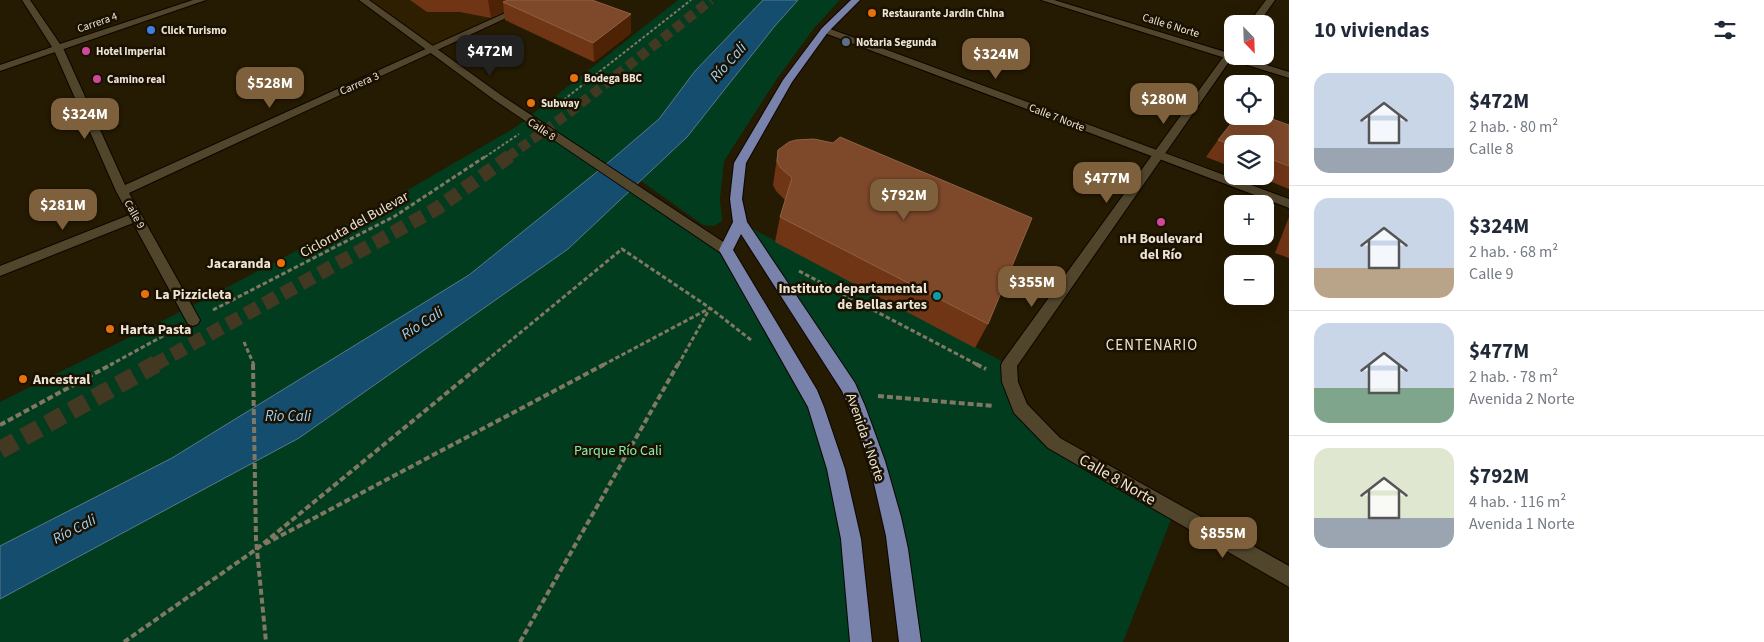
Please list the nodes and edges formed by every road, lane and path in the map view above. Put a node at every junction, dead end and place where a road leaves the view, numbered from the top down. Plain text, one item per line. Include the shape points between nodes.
1 (26, 0) edge
2 (202, 0) edge
3 (363, 0) edge
4 (541, 0) edge
5 (684, 0) edge
6 (856, 0) edge
7 (1045, 0) edge
8 (1271, 0) edge
9 (690, 1) edge
10 (1260, 15) edge
11 (825, 30) junction
12 (58, 48) junction
13 (430, 51) junction
14 (1224, 52) edge
15 (1224, 64) edge
16 (1261, 65) edge
17 (0, 68) edge
18 (1289, 75) edge
19 (535, 124) junction
20 (1158, 155) junction
21 (122, 191) junction
22 (1289, 204) edge
23 (136, 217) junction
24 (740, 222) junction
25 (726, 250) junction
26 (794, 268) dead end
27 (0, 271) edge
28 (710, 308) junction
29 (193, 320) junction
30 (244, 342) dead end
31 (755, 343) dead end
32 (1009, 373) junction
33 (875, 395) dead end
34 (1020, 408) junction
35 (0, 425) edge
36 (258, 548) junction
37 (1289, 577) edge
38 (124, 642) edge
39 (266, 642) edge
40 (520, 642) edge
41 (861, 642) edge
42 (910, 642) edge

1 - 12 street, Calle 9
2 - 12 street, Carrera 4
3 - 13 street, Calle 8
4 - 13 street, Carrera 3
5 - 9 path
6 - 11 main road, Avenida 1 Norte
7 - 14 street, Calle 6 Norte
8 - 10 street
9 - 19 path, Cicloruta del Bulevar
11 - 20 street, Calle 7 Norte
11 - 24 main road, Avenida 1 Norte via 787,82 740,163 736,199
12 - 17 street, Carrera 4
12 - 21 street, Calle 9
13 - 19 street, Calle 8
13 - 21 street, Carrera 3
15 - 20 street
16 - 18 street, Calle 6 Norte
19 - 25 street, Calle 8
19 - 29 path, Cicloruta del Bulevar via 395,216
20 - 22 street, Calle 7 Norte
20 - 32 street
21 - 23 street, Calle 9
23 - 27 street
23 - 29 street, Calle 9
24 - 25 main road
24 - 42 main road, Avenida 1 Norte via 854,400 878,467 896,536
25 - 41 main road via 816,407 836,469 851,539
26 - 32 path
28 - 31 path
28 - 36 path
28 - 36 path via 622,249
28 - 40 path
29 - 35 path, Cicloruta del Bulevar
30 - 36 path via 254,364
32 - 34 street, Calle 8 Norte
33 - 34 path
34 - 37 street, Calle 8 Norte via 1054,443
36 - 38 path
36 - 39 path

